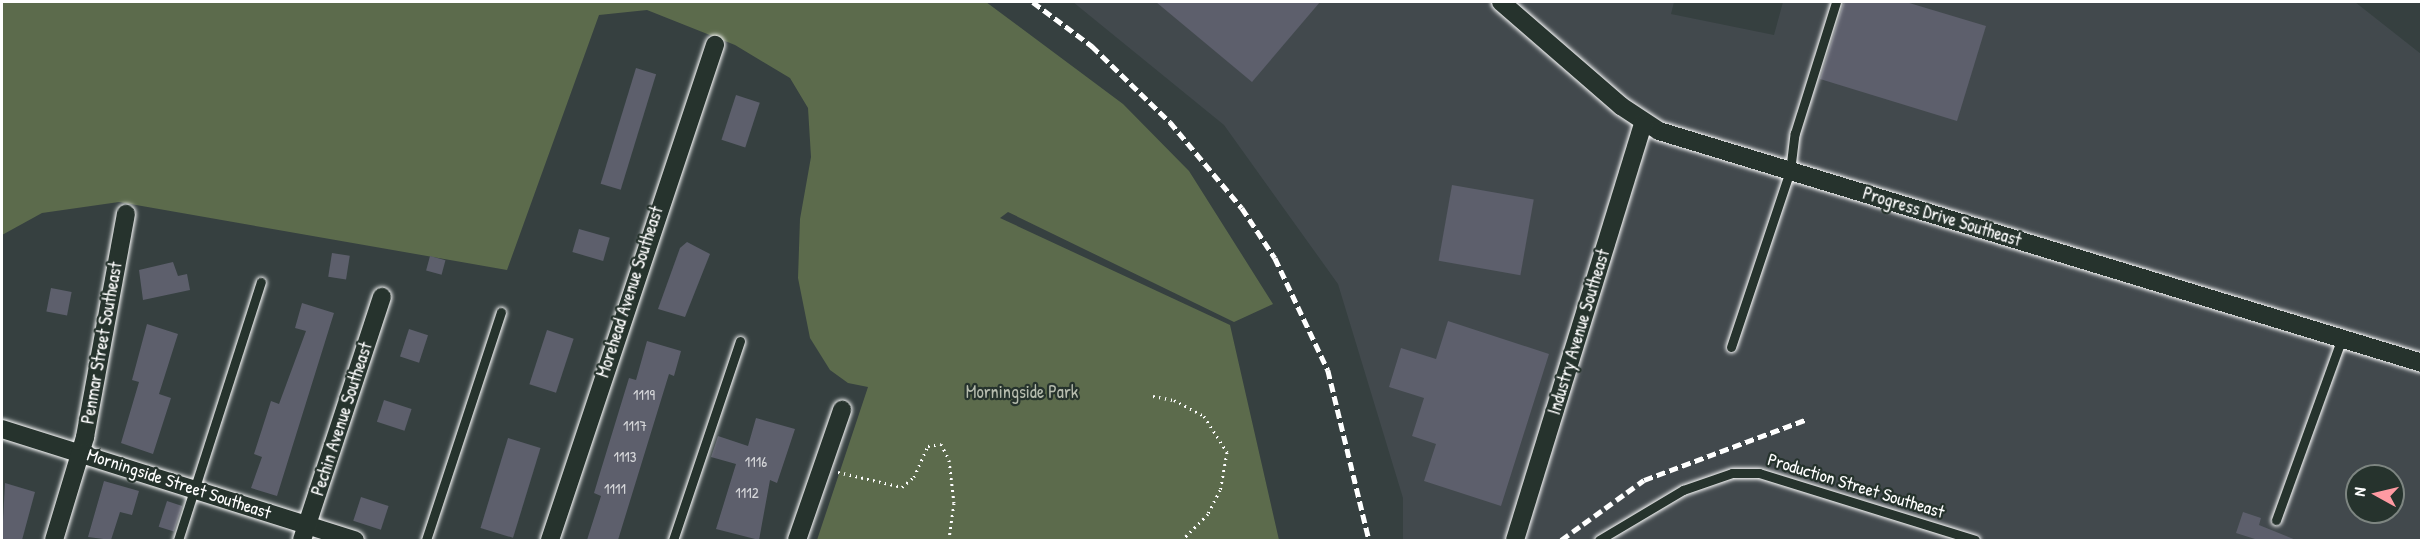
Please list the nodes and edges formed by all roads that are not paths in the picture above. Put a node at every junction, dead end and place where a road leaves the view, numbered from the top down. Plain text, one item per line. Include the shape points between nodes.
1 (1501, 2) edge
2 (1836, 2) edge
3 (715, 45) dead end
4 (1644, 123) junction
5 (1790, 171) junction
6 (126, 214) dead end
7 (261, 282) dead end
8 (382, 297) dead end
9 (501, 312) dead end
10 (2342, 338) junction
11 (740, 342) dead end
12 (1731, 347) dead end
13 (2421, 363) edge
14 (842, 410) dead end
15 (2, 429) edge
16 (81, 453) junction
17 (196, 488) junction
18 (2276, 520) dead end
19 (304, 533) edge
20 (54, 540) edge
21 (178, 540) edge
22 (355, 540) edge
23 (426, 540) edge
24 (550, 540) edge
25 (673, 540) edge
26 (797, 540) edge
27 (1515, 540) edge
28 (1599, 540) edge
29 (1975, 540) edge

1 - 4 street, Progress Drive Southeast
2 - 5 lane via 1795,133
3 - 24 street, Morehead Avenue Southeast
4 - 5 street, Progress Drive Southeast
4 - 27 street, Industry Avenue Southeast
5 - 10 street, Progress Drive Southeast
5 - 12 lane
6 - 16 street, Penmar Street Southeast
7 - 17 lane
8 - 19 street, Pechin Avenue Southeast
9 - 23 lane
10 - 13 street, Progress Drive Southeast
10 - 18 lane
11 - 25 lane
14 - 26 street
15 - 16 street, Morningside Street Southeast
16 - 17 street, Morningside Street Southeast
16 - 20 street, Penmar Street Southeast
17 - 19 street, Morningside Street Southeast
17 - 21 lane
19 - 22 street, Morningside Street Southeast
28 - 29 lane, Production Street Southeast via 1683,490 1732,473 1759,473

